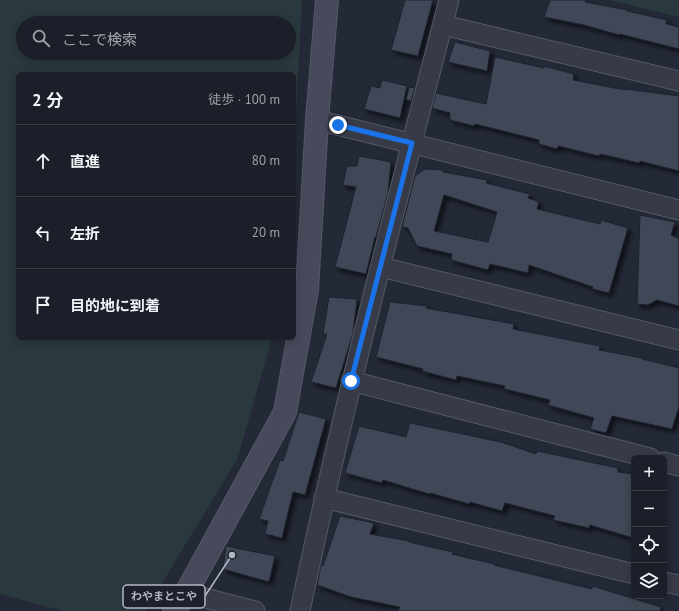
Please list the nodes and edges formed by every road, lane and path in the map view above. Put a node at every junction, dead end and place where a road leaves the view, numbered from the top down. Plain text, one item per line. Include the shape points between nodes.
1 (327, 0) edge
2 (449, 0) edge
3 (443, 25) junction
4 (679, 81) edge
5 (317, 120) junction
6 (412, 143) junction
7 (679, 210) edge
8 (381, 267) junction
9 (679, 340) edge
10 (351, 381) junction
11 (638, 455) edge
12 (667, 463) edge
13 (679, 466) edge
14 (324, 498) junction
15 (631, 573) edge
16 (667, 583) edge
17 (679, 585) edge
18 (186, 593) junction
19 (174, 611) edge
20 (255, 611) edge
21 (300, 611) edge

1 - 5 street
2 - 3 street
3 - 4 street
3 - 6 street
5 - 6 street
5 - 18 street via 307,290 285,412
6 - 7 street
6 - 8 street
8 - 9 street
8 - 10 street
10 - 11 street
10 - 14 street
12 - 13 street
14 - 15 street
14 - 21 street
16 - 17 street
18 - 19 street
18 - 20 street

